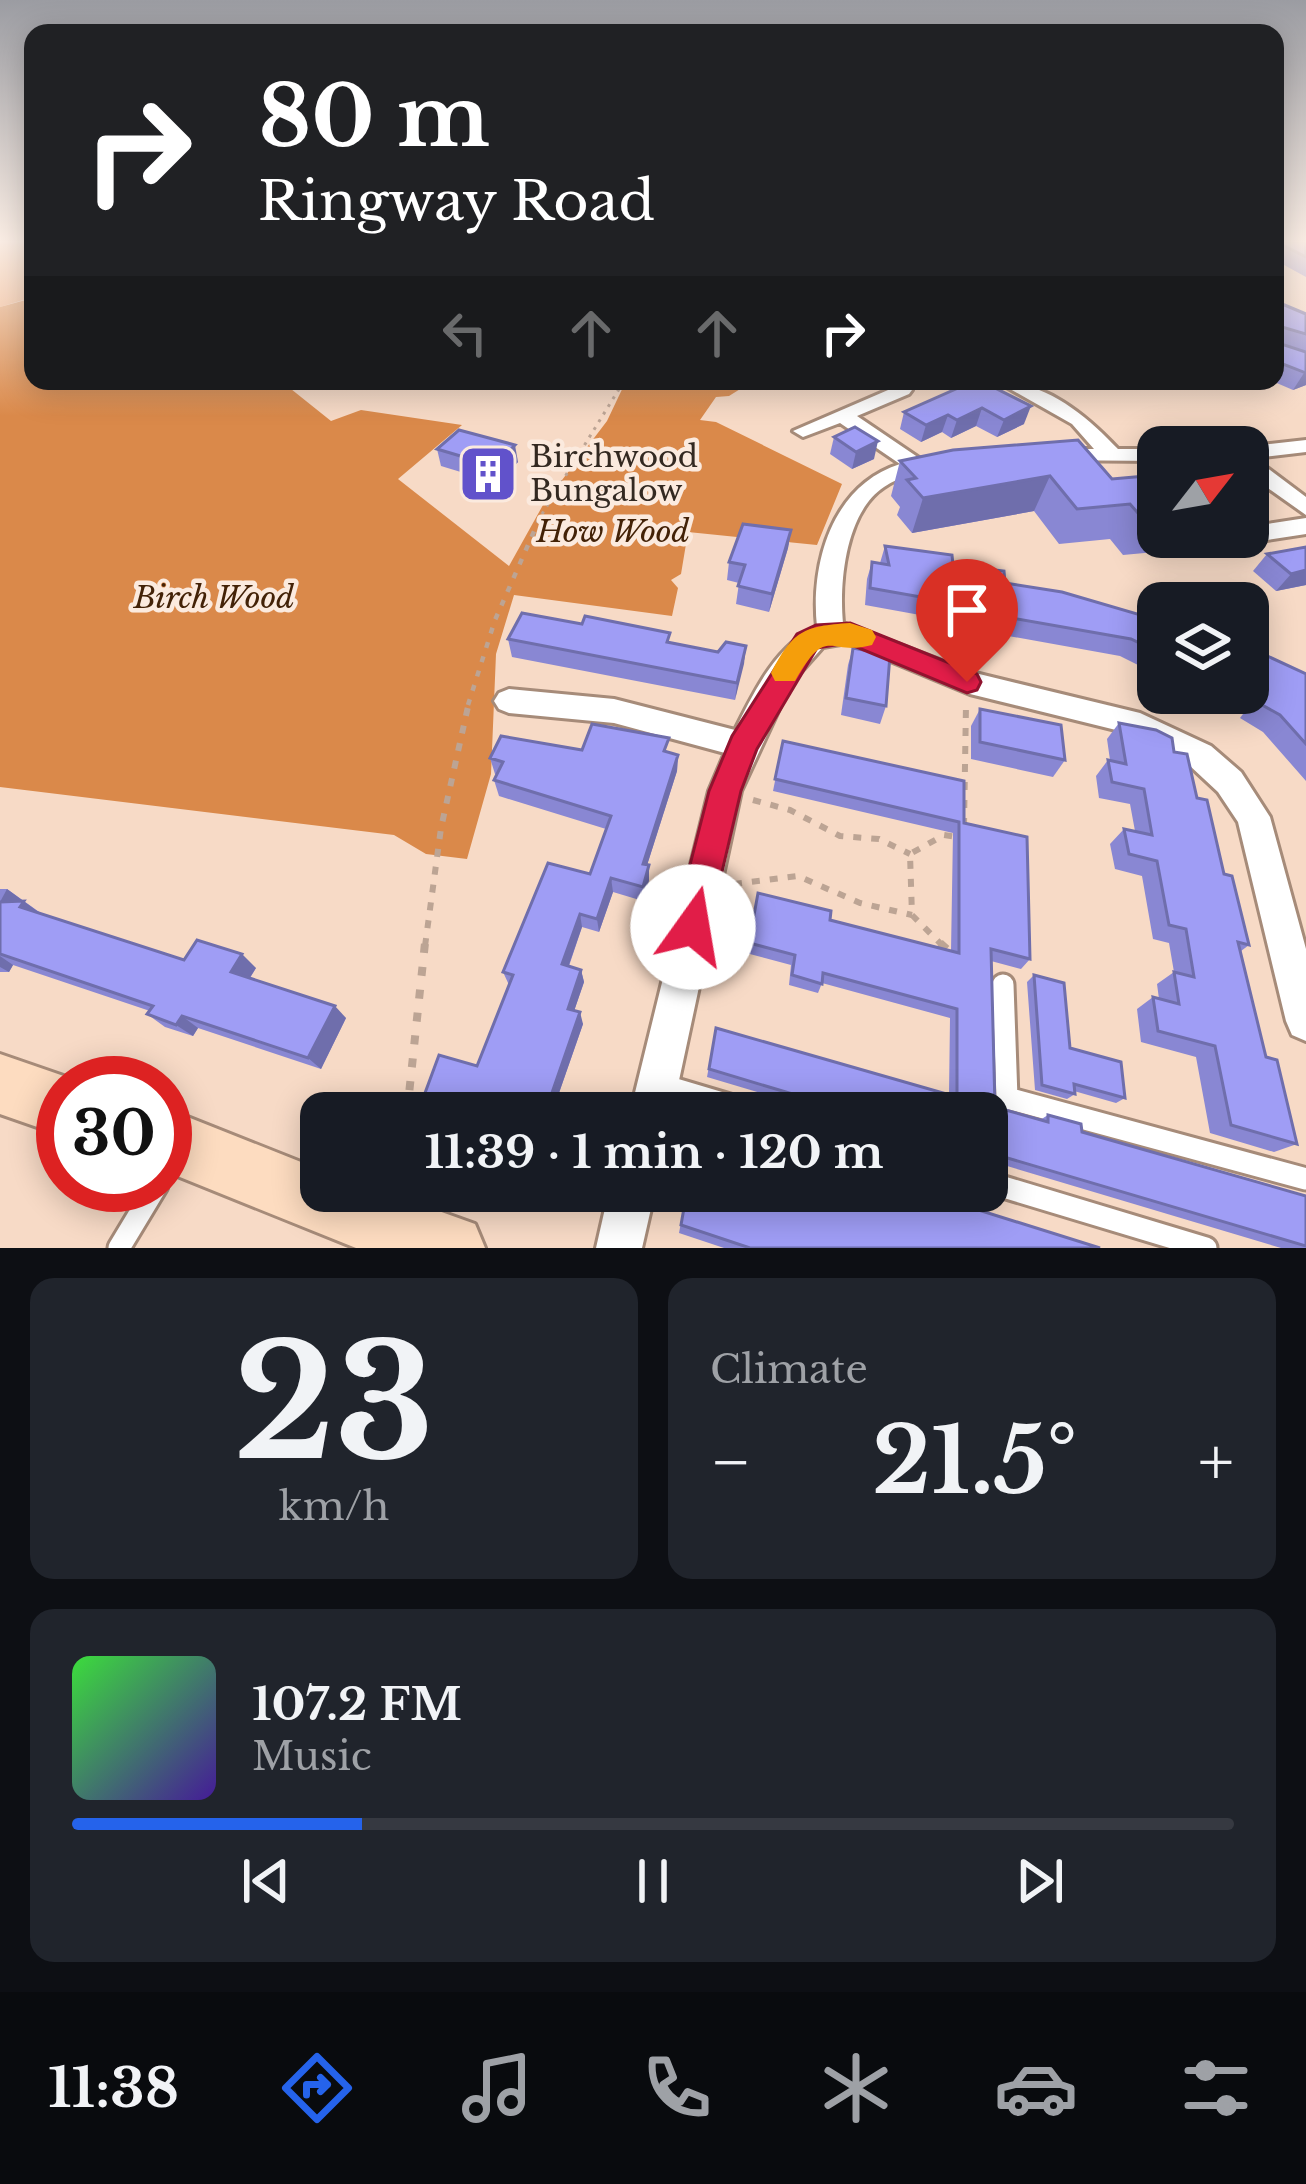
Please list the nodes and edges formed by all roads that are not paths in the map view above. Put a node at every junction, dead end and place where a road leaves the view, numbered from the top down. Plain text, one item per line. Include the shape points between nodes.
1 (902, 390) dead end
2 (1023, 390) edge
3 (842, 415) junction
4 (803, 431) dead end
5 (1306, 446) edge
6 (1269, 450) edge
7 (1110, 452) junction
8 (1137, 454) edge
9 (1024, 456) edge
10 (966, 462) edge
11 (918, 466) junction
12 (1269, 479) edge
13 (1306, 508) edge
14 (1306, 526) edge
15 (1269, 532) edge
16 (831, 632) junction
17 (509, 701) dead end
18 (743, 745) junction
19 (1003, 986) road end
20 (1306, 1021) edge
21 (0, 1084) edge
22 (655, 1092) edge
23 (36, 1096) edge
24 (192, 1167) edge
25 (1306, 1180) edge
26 (1008, 1188) edge
27 (139, 1212) edge
28 (627, 1212) edge
29 (434, 1245) edge
30 (119, 1248) edge
31 (619, 1248) edge
32 (1206, 1248) edge

1 - 3 street
2 - 7 street via 1079,420
3 - 4 street
3 - 11 street
5 - 6 street
7 - 8 street
7 - 9 street
10 - 11 street
11 - 16 street via 867,487 843,515 827,611
12 - 13 street
14 - 15 street
16 - 18 street via 800,648
16 - 20 street via 967,682 1162,730 1223,772 1253,817
17 - 18 street via 614,711
18 - 22 street via 725,791
19 - 25 lane via 1007,1098
21 - 23 street
24 - 29 street
26 - 32 lane
27 - 30 lane
28 - 31 street

